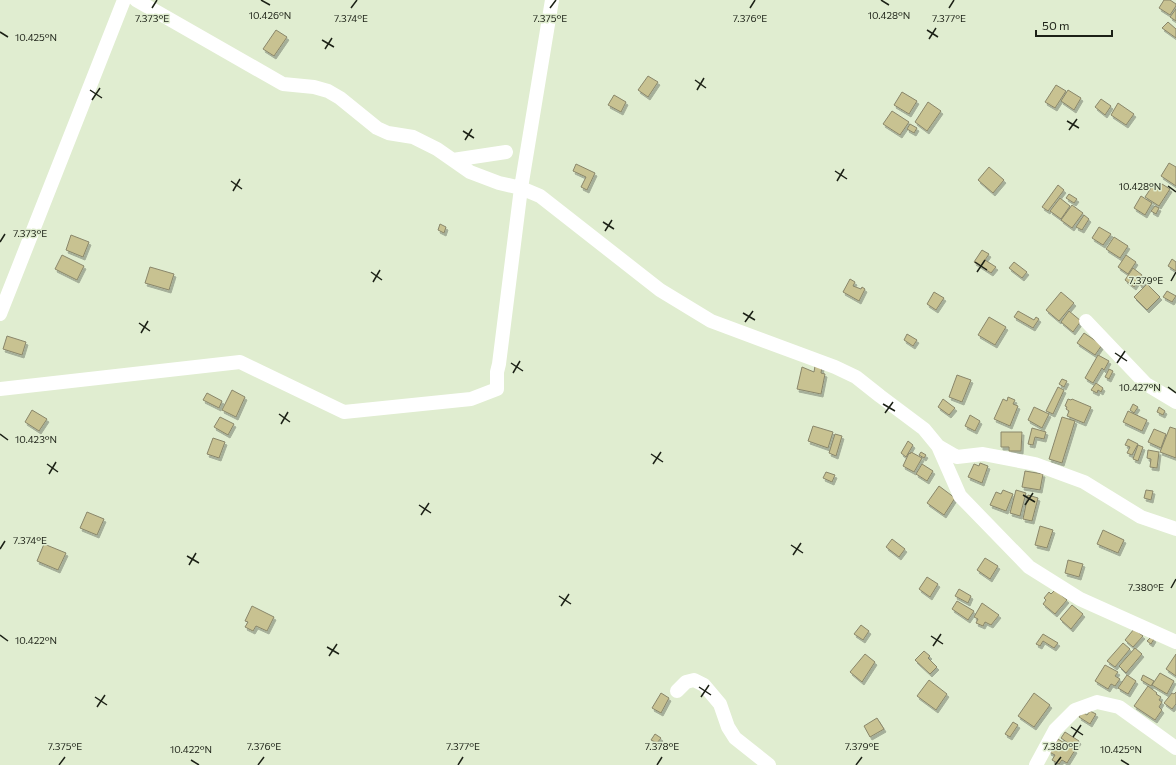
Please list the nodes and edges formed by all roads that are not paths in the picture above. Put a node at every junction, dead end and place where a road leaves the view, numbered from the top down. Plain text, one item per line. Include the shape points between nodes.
1 (124, 0) edge
2 (136, 0) edge
3 (552, 0) edge
4 (506, 152) dead end
5 (453, 160) junction
6 (521, 188) junction
7 (0, 313) edge
8 (1086, 321) dead end
9 (0, 389) edge
10 (1176, 402) edge
11 (938, 446) junction
12 (1176, 529) edge
13 (1176, 642) edge
14 (677, 691) dead end
15 (1176, 748) edge
16 (769, 765) edge
17 (1036, 765) edge

1 - 7 street
2 - 5 street via 283,84 328,91 377,128 388,133 413,137
3 - 6 street
4 - 5 street
5 - 6 street via 470,172
6 - 9 street via 497,372 497,389 471,399 344,412 240,362
6 - 11 street via 540,196 660,290 711,321 856,377 924,429
8 - 10 street via 1146,384
11 - 12 street via 957,457 983,454 1035,464 1084,482 1141,517
11 - 13 street via 960,496 1029,567 1080,599
14 - 16 street via 686,682 694,680 704,685 720,704 735,738
15 - 17 street via 1119,707 1097,702 1076,710 1055,730

